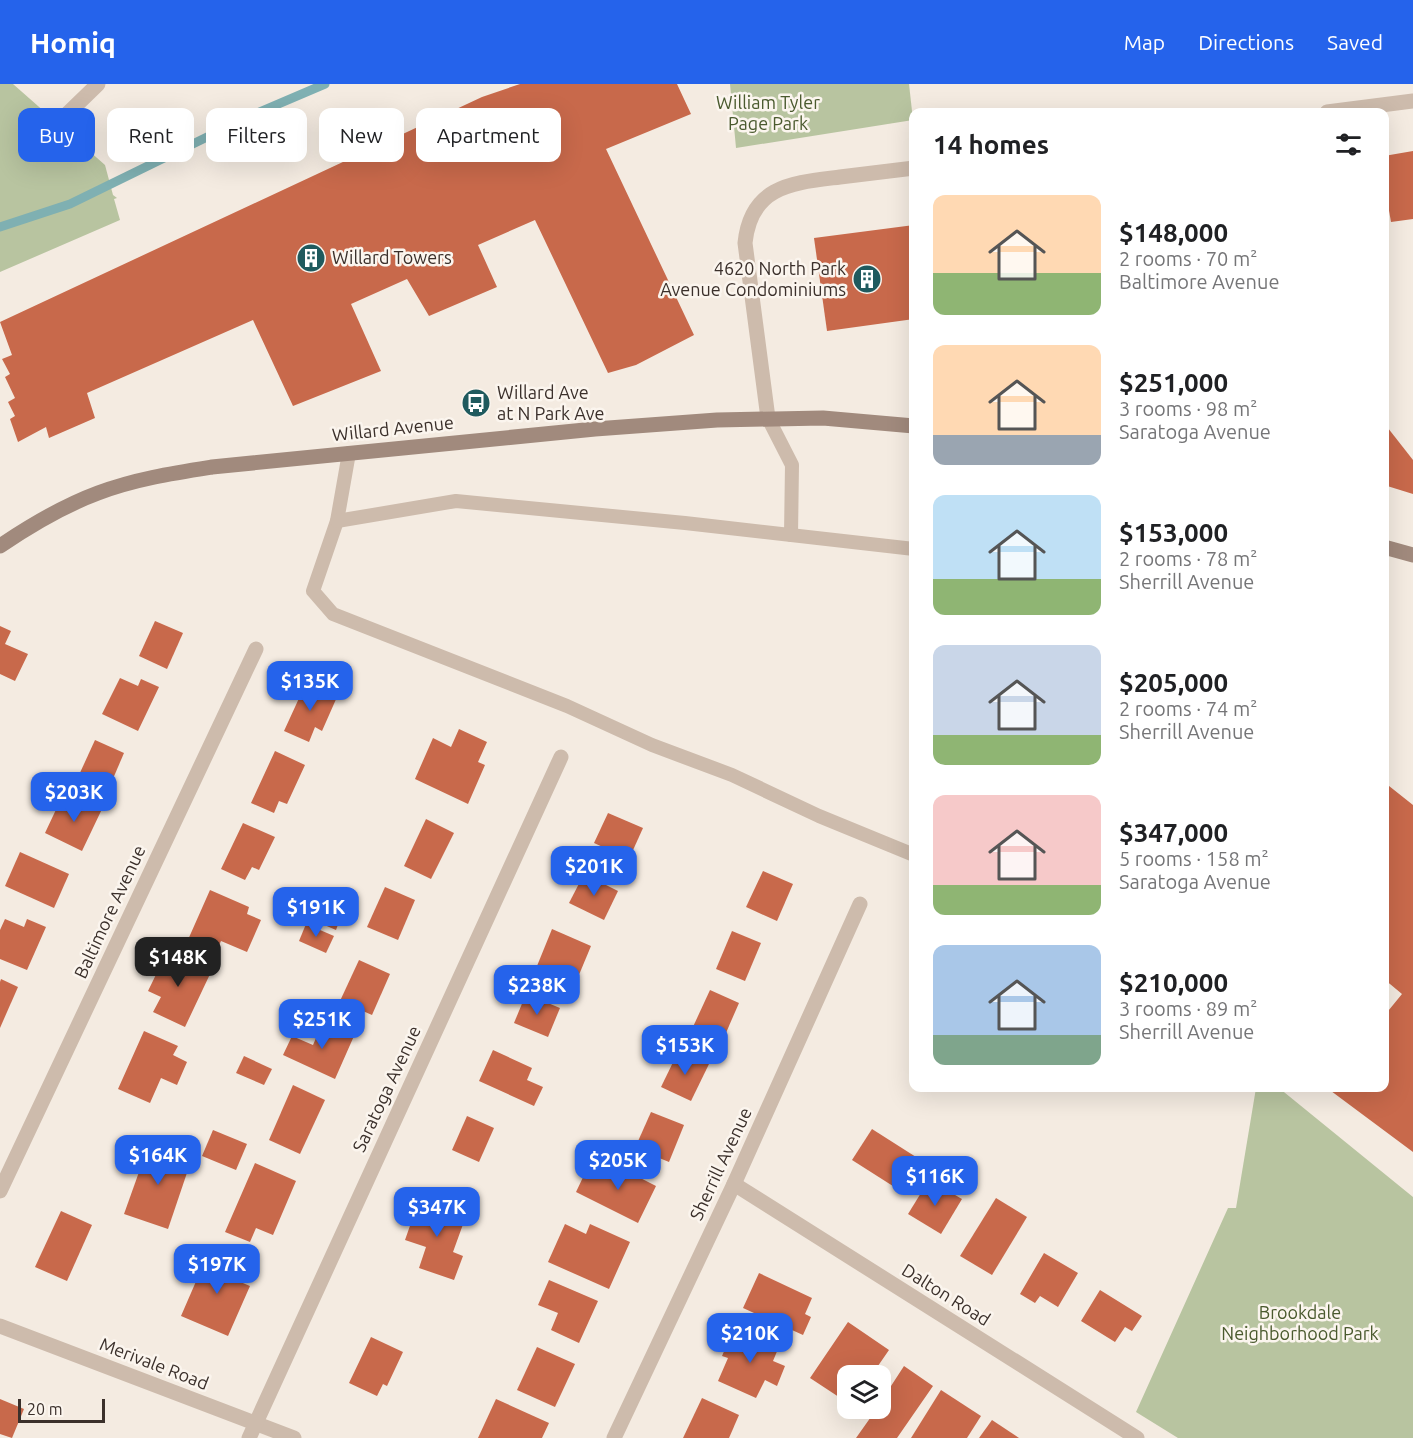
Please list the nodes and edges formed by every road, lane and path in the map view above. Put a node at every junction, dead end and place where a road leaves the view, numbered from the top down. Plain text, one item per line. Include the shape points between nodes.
1 (98, 84) edge
2 (1413, 101) edge
3 (73, 108) edge
4 (1358, 108) edge
5 (909, 169) edge
6 (768, 418) junction
7 (909, 425) edge
8 (350, 453) junction
9 (337, 521) junction
10 (791, 535) junction
11 (0, 546) edge
12 (909, 548) edge
13 (1389, 549) edge
14 (1413, 555) edge
15 (256, 649) dead end
16 (561, 757) dead end
17 (909, 853) edge
18 (860, 904) dead end
19 (734, 1184) junction
20 (0, 1191) edge
21 (0, 1326) edge
22 (256, 1423) junction
23 (249, 1438) edge
24 (294, 1438) edge
25 (614, 1438) edge
26 (1137, 1438) edge

1 - 3 street
2 - 4 street
5 - 6 street via 794,183 774,191 753,212 745,243
6 - 7 street, Willard Avenue via 846,418
6 - 8 street, Willard Avenue via 646,424
6 - 10 lane via 792,465
8 - 9 lane
8 - 11 street, Willard Avenue via 212,467 125,484 70,505
9 - 10 lane via 456,501
9 - 17 lane via 313,591 333,614 567,706
10 - 12 lane
13 - 14 street
15 - 20 street, Baltimore Avenue
16 - 22 street, Saratoga Avenue
18 - 19 street, Sherrill Avenue
19 - 25 street, Sherrill Avenue
19 - 26 street, Dalton Road
21 - 22 street, Merivale Road
22 - 23 street, Saratoga Avenue
22 - 24 street, Merivale Road

